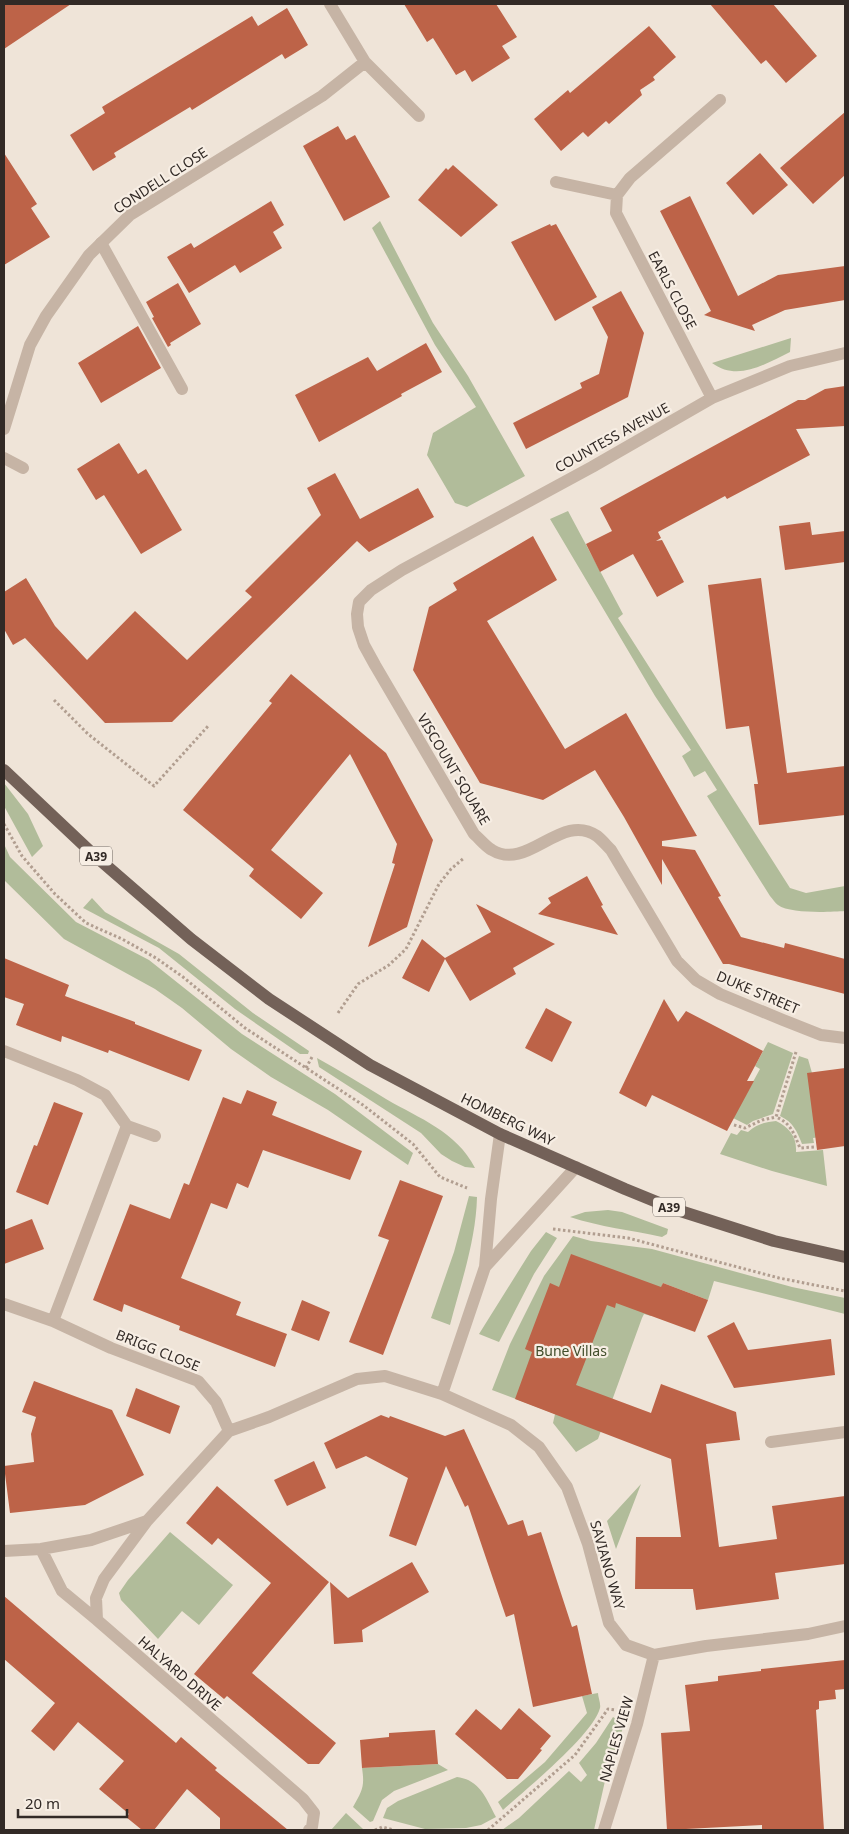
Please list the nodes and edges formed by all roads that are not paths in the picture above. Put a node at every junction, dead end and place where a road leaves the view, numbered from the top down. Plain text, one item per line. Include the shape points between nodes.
1 (330, 4) edge
2 (365, 62) junction
3 (720, 100) dead end
4 (419, 116) dead end
5 (556, 182) dead end
6 (616, 195) junction
7 (101, 242) junction
8 (845, 354) edge
9 (182, 389) dead end
10 (712, 398) junction
11 (4, 428) edge
12 (4, 458) edge
13 (23, 468) dead end
14 (402, 570) joint
15 (4, 770) edge
16 (626, 875) joint
17 (845, 1038) edge
18 (4, 1051) edge
19 (127, 1126) junction
20 (500, 1134) junction
21 (155, 1136) dead end
22 (576, 1167) junction
23 (845, 1257) edge
24 (485, 1267) junction
25 (4, 1304) edge
26 (53, 1321) junction
27 (442, 1394) junction
28 (228, 1431) junction
29 (845, 1432) edge
30 (771, 1442) dead end
31 (147, 1521) junction
32 (41, 1549) junction
33 (4, 1551) edge
34 (97, 1620) junction
35 (845, 1626) edge
36 (654, 1655) junction
37 (309, 1830) edge
38 (604, 1830) edge

1 - 2 street
2 - 4 street
2 - 7 street, CONDELL CLOSE via 322,96 130,215
3 - 6 street via 630,178
5 - 6 street
6 - 10 street, EARLS CLOSE via 616,213
7 - 9 street
7 - 11 street, CONDELL CLOSE via 46,316 30,345
8 - 10 street, COUNTESS AVENUE via 790,366
10 - 14 street, COUNTESS AVENUE
12 - 13 street
14 - 16 street, VISCOUNT SQUARE via 370,590 359,602 358,627 375,665 474,834 492,850 512,856 564,832 580,829 597,836 611,850
15 - 20 main road, HOMBERG WAY / A39 via 107,867 268,1000 370,1065
16 - 17 street, DUKE STREET via 677,961 696,980 720,994 821,1035
18 - 19 street via 77,1080 105,1095
19 - 21 street
19 - 26 street
20 - 22 main road, HOMBERG WAY / A39
20 - 24 street
22 - 23 main road, HOMBERG WAY / A39 via 674,1209 774,1241
22 - 24 street
24 - 27 street
25 - 26 street, BRIGG CLOSE
26 - 28 street, BRIGG CLOSE via 111,1348 198,1381 216,1402
27 - 28 street, SAVIANO WAY via 385,1376 357,1379
27 - 36 street, SAVIANO WAY via 511,1425 539,1447 567,1487 588,1544 609,1623 626,1644
28 - 31 street
29 - 30 street
31 - 32 street via 91,1540
31 - 34 street via 104,1579 96,1598
32 - 33 street
32 - 34 street via 62,1591
34 - 37 street, HALYARD DRIVE via 303,1799 314,1813
35 - 36 street
36 - 38 street, NAPLES VIEW

